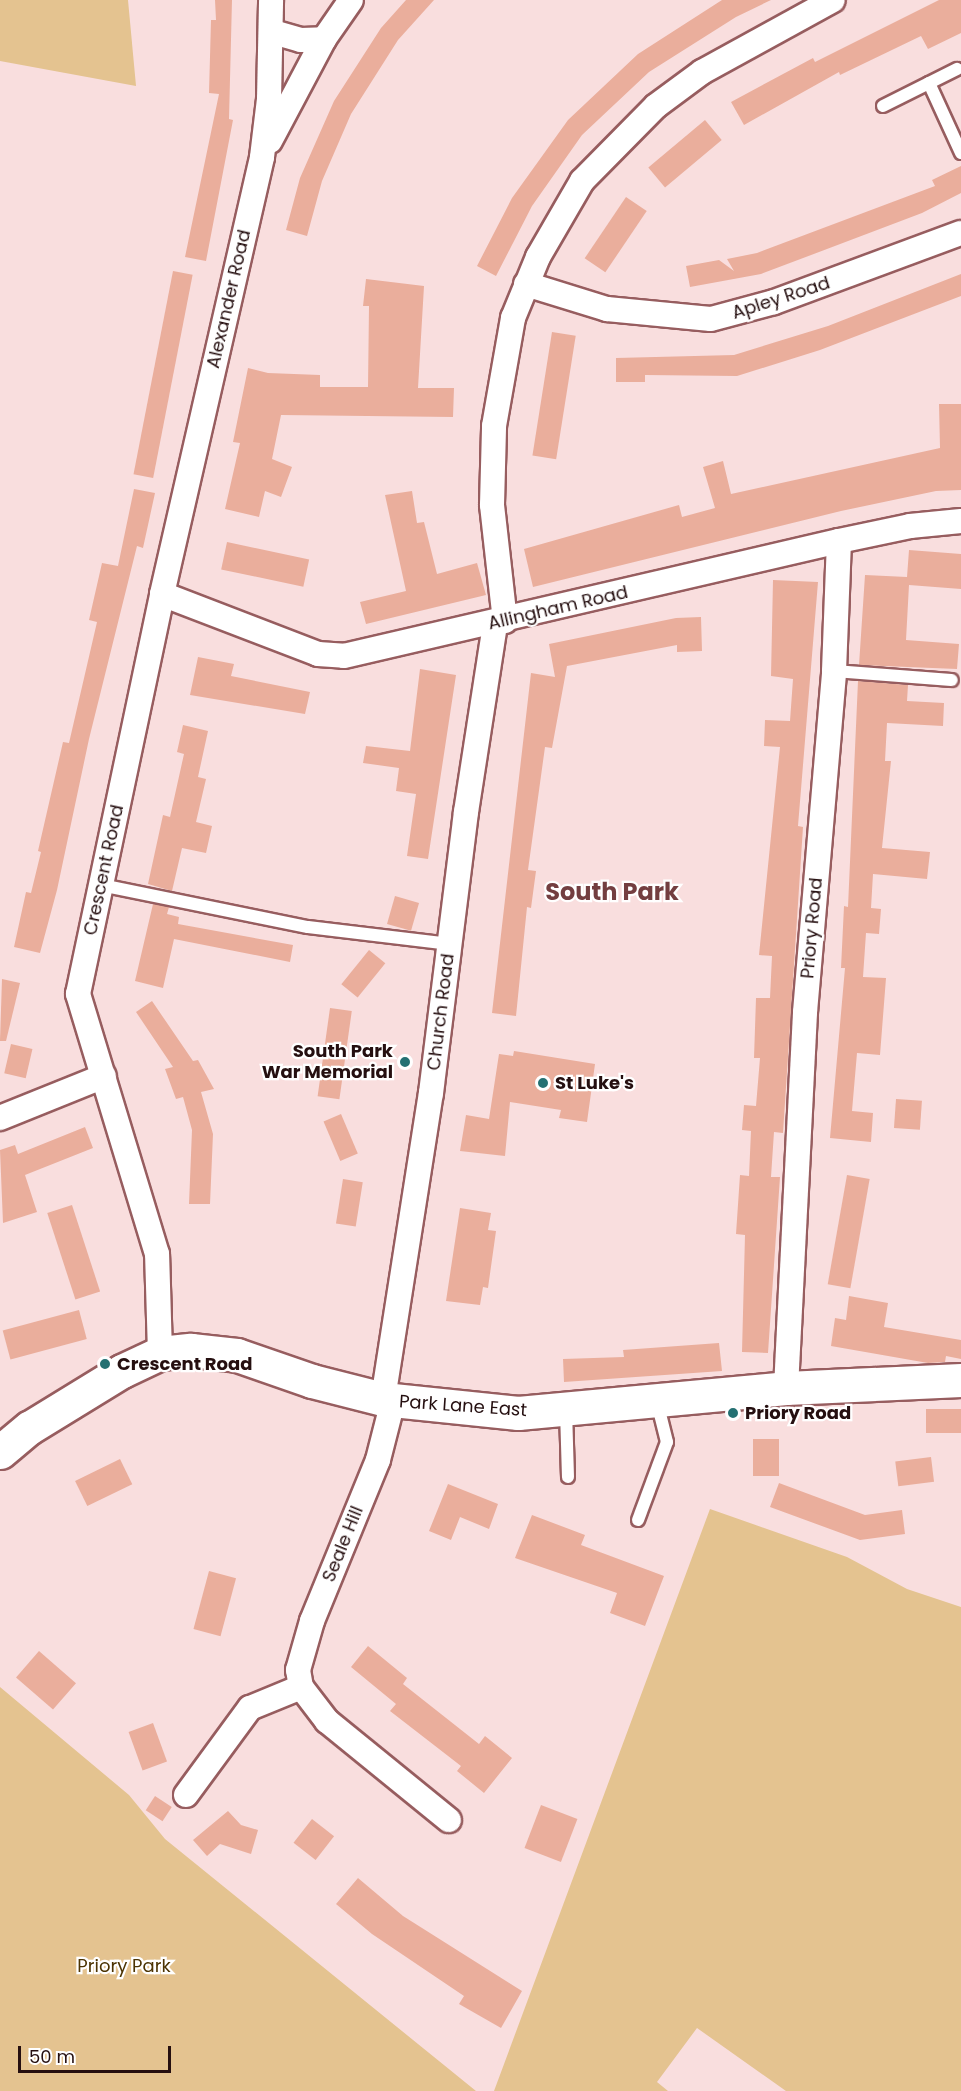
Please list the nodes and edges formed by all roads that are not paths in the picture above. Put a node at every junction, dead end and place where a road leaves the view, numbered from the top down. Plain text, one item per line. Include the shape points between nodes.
1 (271, 0) edge
2 (351, 0) edge
3 (833, 0) edge
4 (273, 32) junction
5 (324, 39) junction
6 (957, 69) dead end
7 (929, 83) junction
8 (883, 106) dead end
9 (961, 153) edge
10 (262, 158) junction
11 (961, 233) edge
12 (526, 284) junction
13 (961, 521) edge
14 (839, 541) junction
15 (162, 594) junction
16 (500, 622) junction
17 (834, 671) junction
18 (952, 680) dead end
19 (101, 885) junction
20 (450, 944) junction
21 (104, 1076) junction
22 (0, 1118) edge
23 (160, 1353) junction
24 (961, 1380) edge
25 (786, 1388) junction
26 (388, 1400) junction
27 (657, 1401) junction
28 (566, 1409) junction
29 (0, 1452) edge
30 (568, 1477) dead end
31 (638, 1520) dead end
32 (301, 1687) junction
33 (186, 1795) dead end
34 (448, 1820) dead end

1 - 4 street, Alexander Road
2 - 5 street
3 - 12 street, Church Road via 702,72 656,106 582,181
4 - 5 street via 301,40
4 - 10 street, Alexander Road
5 - 10 street
6 - 7 lane
7 - 8 lane
7 - 9 lane
10 - 15 street, Alexander Road
11 - 12 street, Apley Road via 774,302 711,319 607,309
12 - 16 street, Church Road via 502,366 494,426 492,506
13 - 14 street, Allingham Road via 910,526
14 - 16 street, Allingham Road
14 - 17 street, Priory Road
15 - 16 street, Allingham Road via 318,654 368,652
15 - 19 street, Crescent Road
16 - 20 street, Church Road
17 - 18 lane
17 - 25 street, Priory Road via 805,1012
19 - 20 lane via 308,927
19 - 21 street, Crescent Road via 78,994
20 - 26 street, Church Road
21 - 22 street
21 - 23 street, Crescent Road via 157,1254
23 - 26 street, Park Lane East via 191,1350 237,1355 312,1381
23 - 29 street, Park Lane East via 122,1371 28,1428
24 - 25 street, Park Lane East
25 - 27 street, Park Lane East
26 - 28 street, Park Lane East via 518,1413
26 - 32 street, Seale Hill via 378,1460 305,1644 298,1670
27 - 28 street, Park Lane East
27 - 31 lane via 667,1442
28 - 30 lane
32 - 33 street via 250,1708
32 - 34 street via 327,1721

